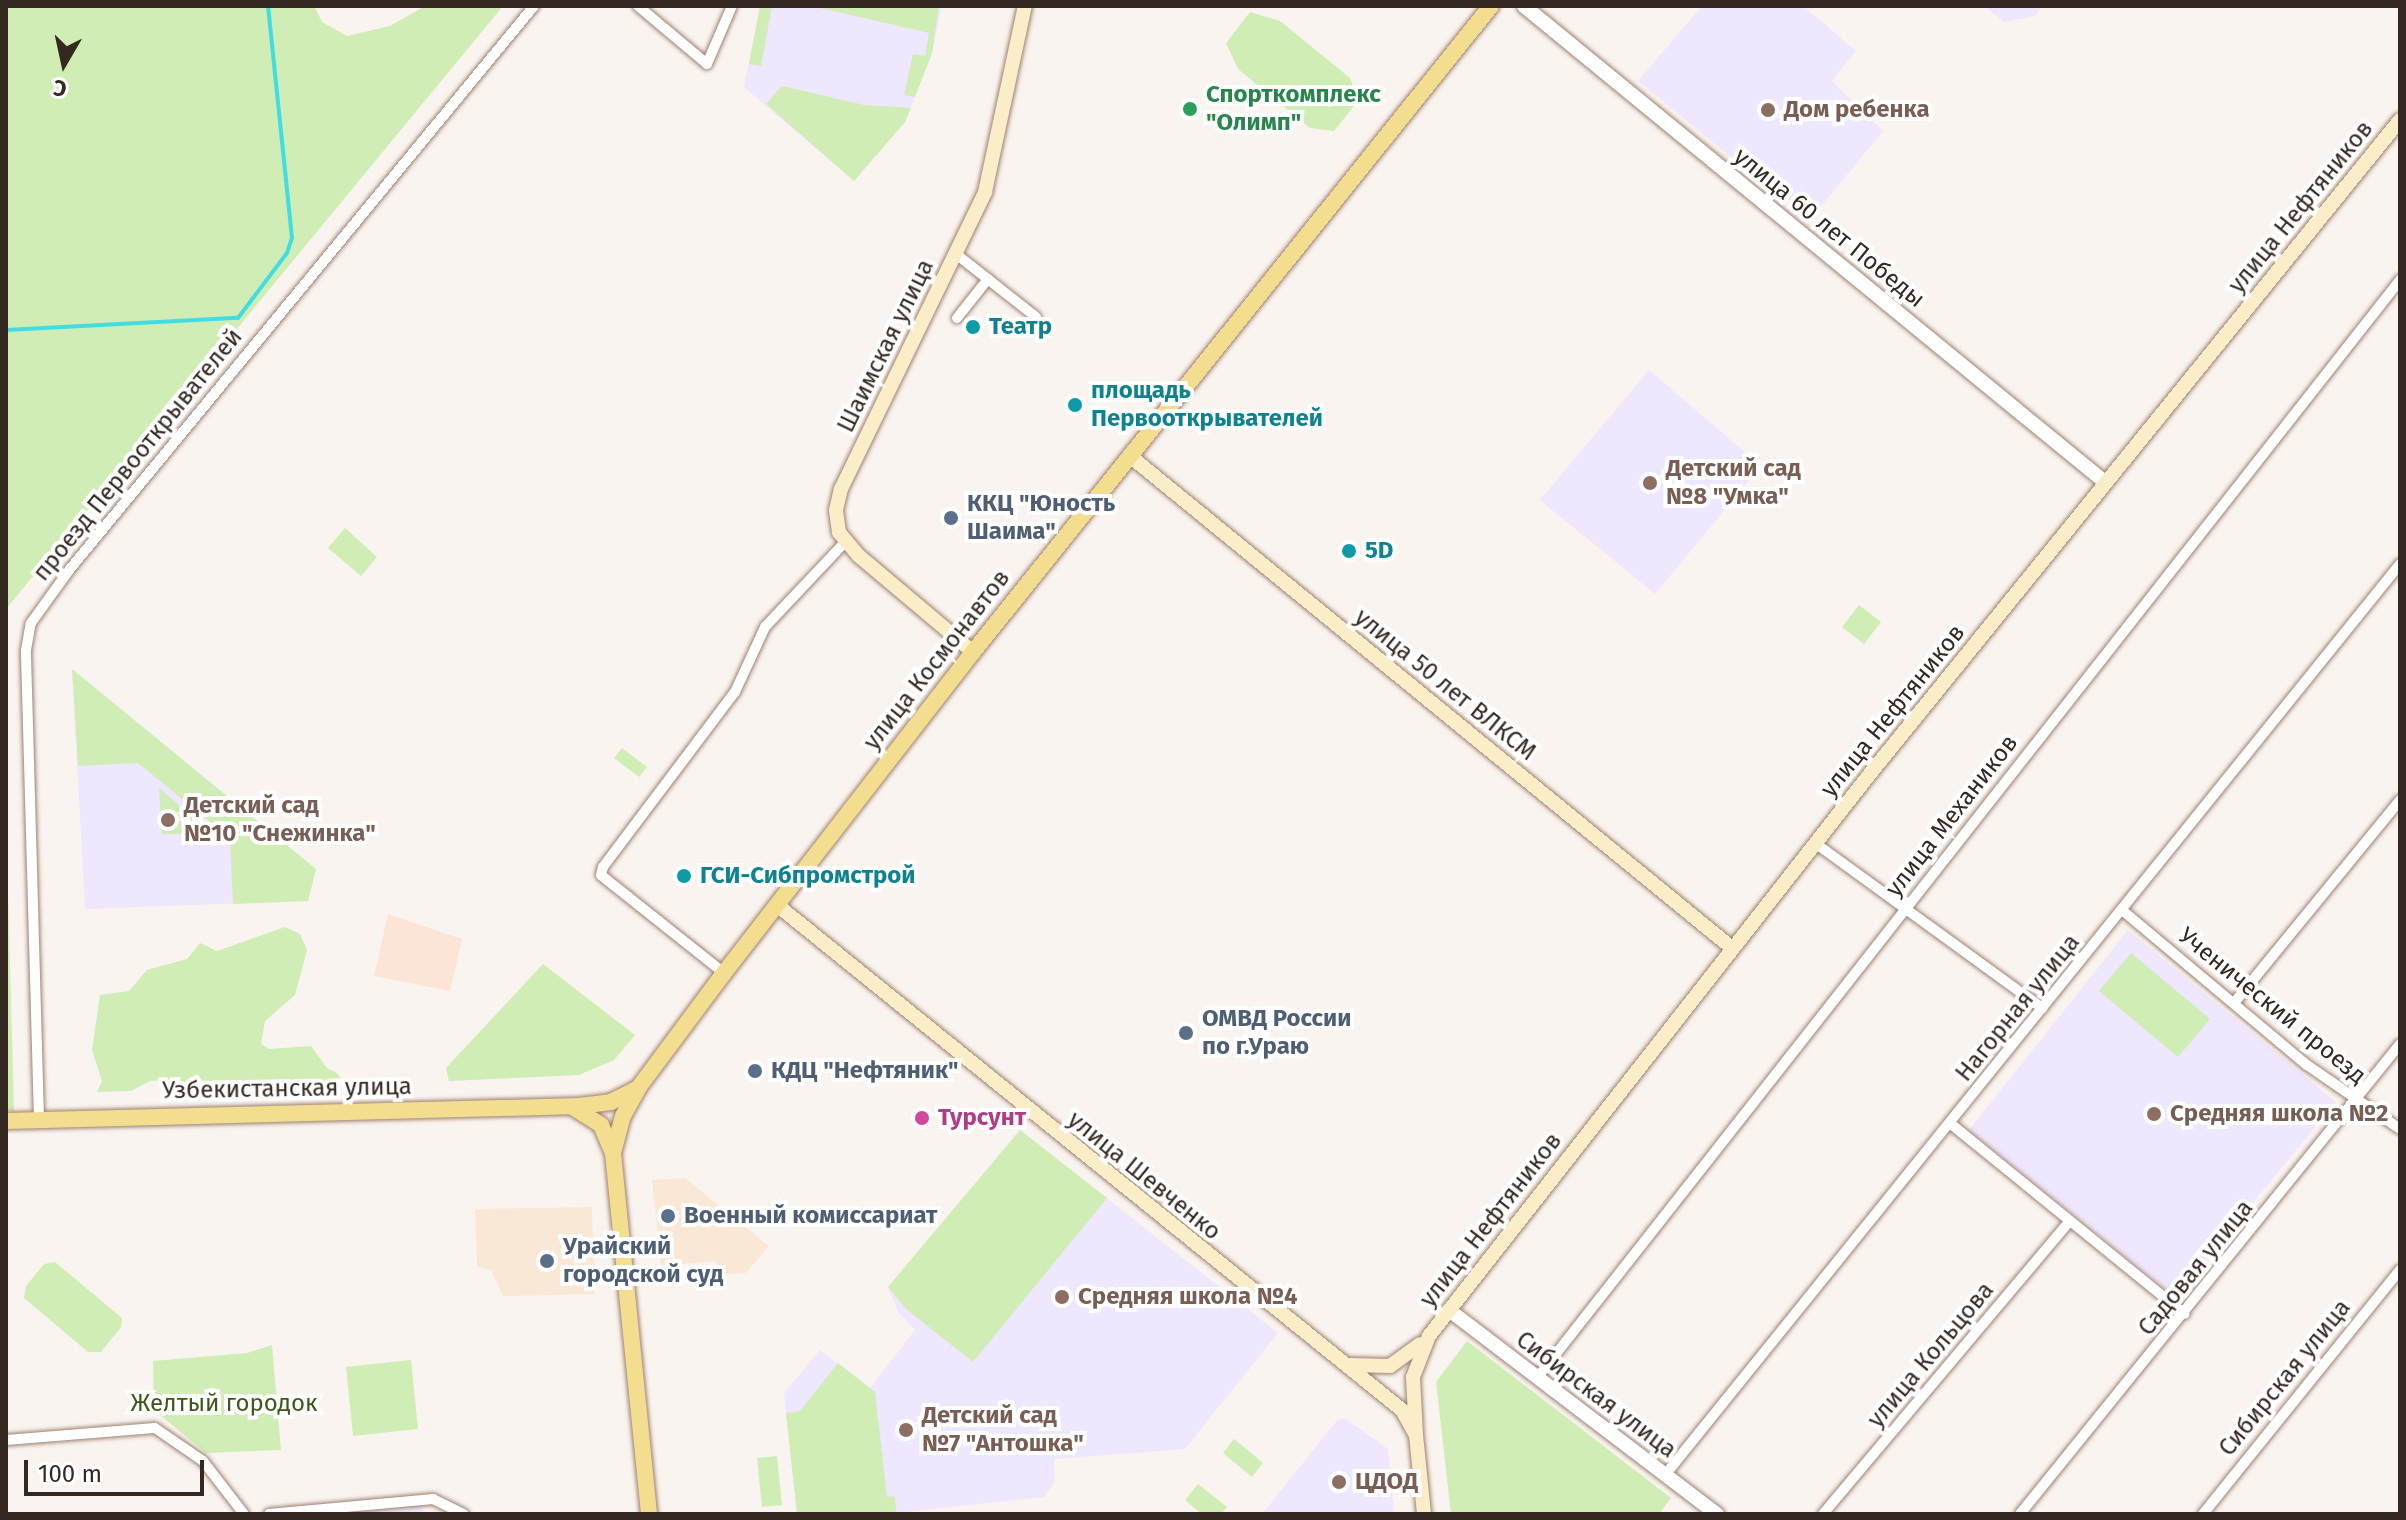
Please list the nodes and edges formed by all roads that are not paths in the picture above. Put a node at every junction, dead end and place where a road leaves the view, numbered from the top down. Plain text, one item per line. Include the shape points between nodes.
1 (534, 6) edge
2 (638, 6) edge
3 (732, 6) edge
4 (1025, 6) edge
5 (1491, 6) edge
6 (1524, 6) edge
7 (2400, 120) edge
8 (956, 254) junction
9 (988, 279) junction
10 (2400, 280) edge
11 (1036, 317) dead end
12 (957, 318) dead end
13 (1130, 456) junction
14 (2106, 483) junction
15 (845, 542) junction
16 (2400, 564) edge
17 (973, 652) junction
18 (2400, 800) edge
19 (1815, 843) junction
20 (777, 905) junction
21 (1903, 910) junction
22 (2122, 910) junction
23 (1732, 948) junction
24 (724, 973) junction
25 (2234, 1003) junction
26 (2042, 1008) junction
27 (2400, 1044) edge
28 (639, 1087) junction
29 (2356, 1099) junction
30 (569, 1107) junction
31 (39, 1120) junction
32 (6, 1121) edge
33 (1951, 1124) junction
34 (2400, 1129) edge
35 (613, 1153) junction
36 (2070, 1221) junction
37 (2400, 1270) edge
38 (1449, 1310) junction
39 (2185, 1314) junction
40 (1429, 1336) junction
41 (1345, 1364) junction
42 (1537, 1378) junction
43 (1416, 1435) junction
44 (6, 1440) edge
45 (1665, 1475) junction
46 (244, 1514) edge
47 (269, 1514) edge
48 (464, 1514) edge
49 (649, 1514) edge
50 (1424, 1514) edge
51 (1717, 1514) edge
52 (1823, 1514) edge
53 (2020, 1514) edge
54 (2203, 1514) edge

1 - 31 street, проезд Первооткрывателей via 31,623 26,666
2 - 3 street via 707,64
4 - 8 main road, Шаимская улица via 990,178
5 - 13 main road, улица Космонавтов
6 - 14 street, улица 60 лет Победы
7 - 14 main road, улица Нефтяников
8 - 9 street
8 - 15 main road, Шаимская улица via 841,489 836,517
9 - 11 street
9 - 12 street
10 - 21 street, улица Механиков
13 - 17 main road, улица Космонавтов
13 - 23 main road, улица 50 лет ВЛКСМ
14 - 19 main road, улица Нефтяников
15 - 17 main road
15 - 24 street via 765,627 729,701 603,867 601,875
16 - 22 street, Нагорная улица
17 - 20 main road, улица Космонавтов
18 - 25 street
19 - 21 street
19 - 23 main road, улица Нефтяников
20 - 24 main road, улица Космонавтов
20 - 41 main road, улица Шевченко
21 - 26 street
21 - 42 street, улица Механиков
22 - 25 street, Ученический проезд
22 - 26 street, Нагорная улица
23 - 38 main road, улица Нефтяников
24 - 28 main road, улица Космонавтов
25 - 29 street, Ученический проезд
26 - 33 street, Нагорная улица
27 - 29 street, Садовая улица
28 - 30 main road, Узбекистанская улица via 611,1102
28 - 35 main road, улица Космонавтов via 623,1116
29 - 34 street, Ученический проезд
29 - 39 street, Садовая улица
30 - 31 main road, Узбекистанская улица
30 - 35 main road via 595,1119
31 - 32 main road, Узбекистанская улица
33 - 36 street
33 - 45 street, Нагорная улица
35 - 49 main road
36 - 39 street
36 - 52 street, улица Кольцова
37 - 54 street, Сибирская улица
38 - 40 main road, улица Нефтяников
38 - 42 street, Сибирская улица
39 - 53 street, Садовая улица
40 - 41 main road, улица Нефтяников via 1390,1366
40 - 43 main road, улица Нефтяников via 1413,1377
41 - 43 main road, улица Шевченко via 1402,1410
42 - 45 street, Сибирская улица
43 - 50 main road, улица Шевченко
44 - 46 street via 155,1428 203,1461
45 - 51 street, Сибирская улица
47 - 48 street via 428,1499 444,1501

